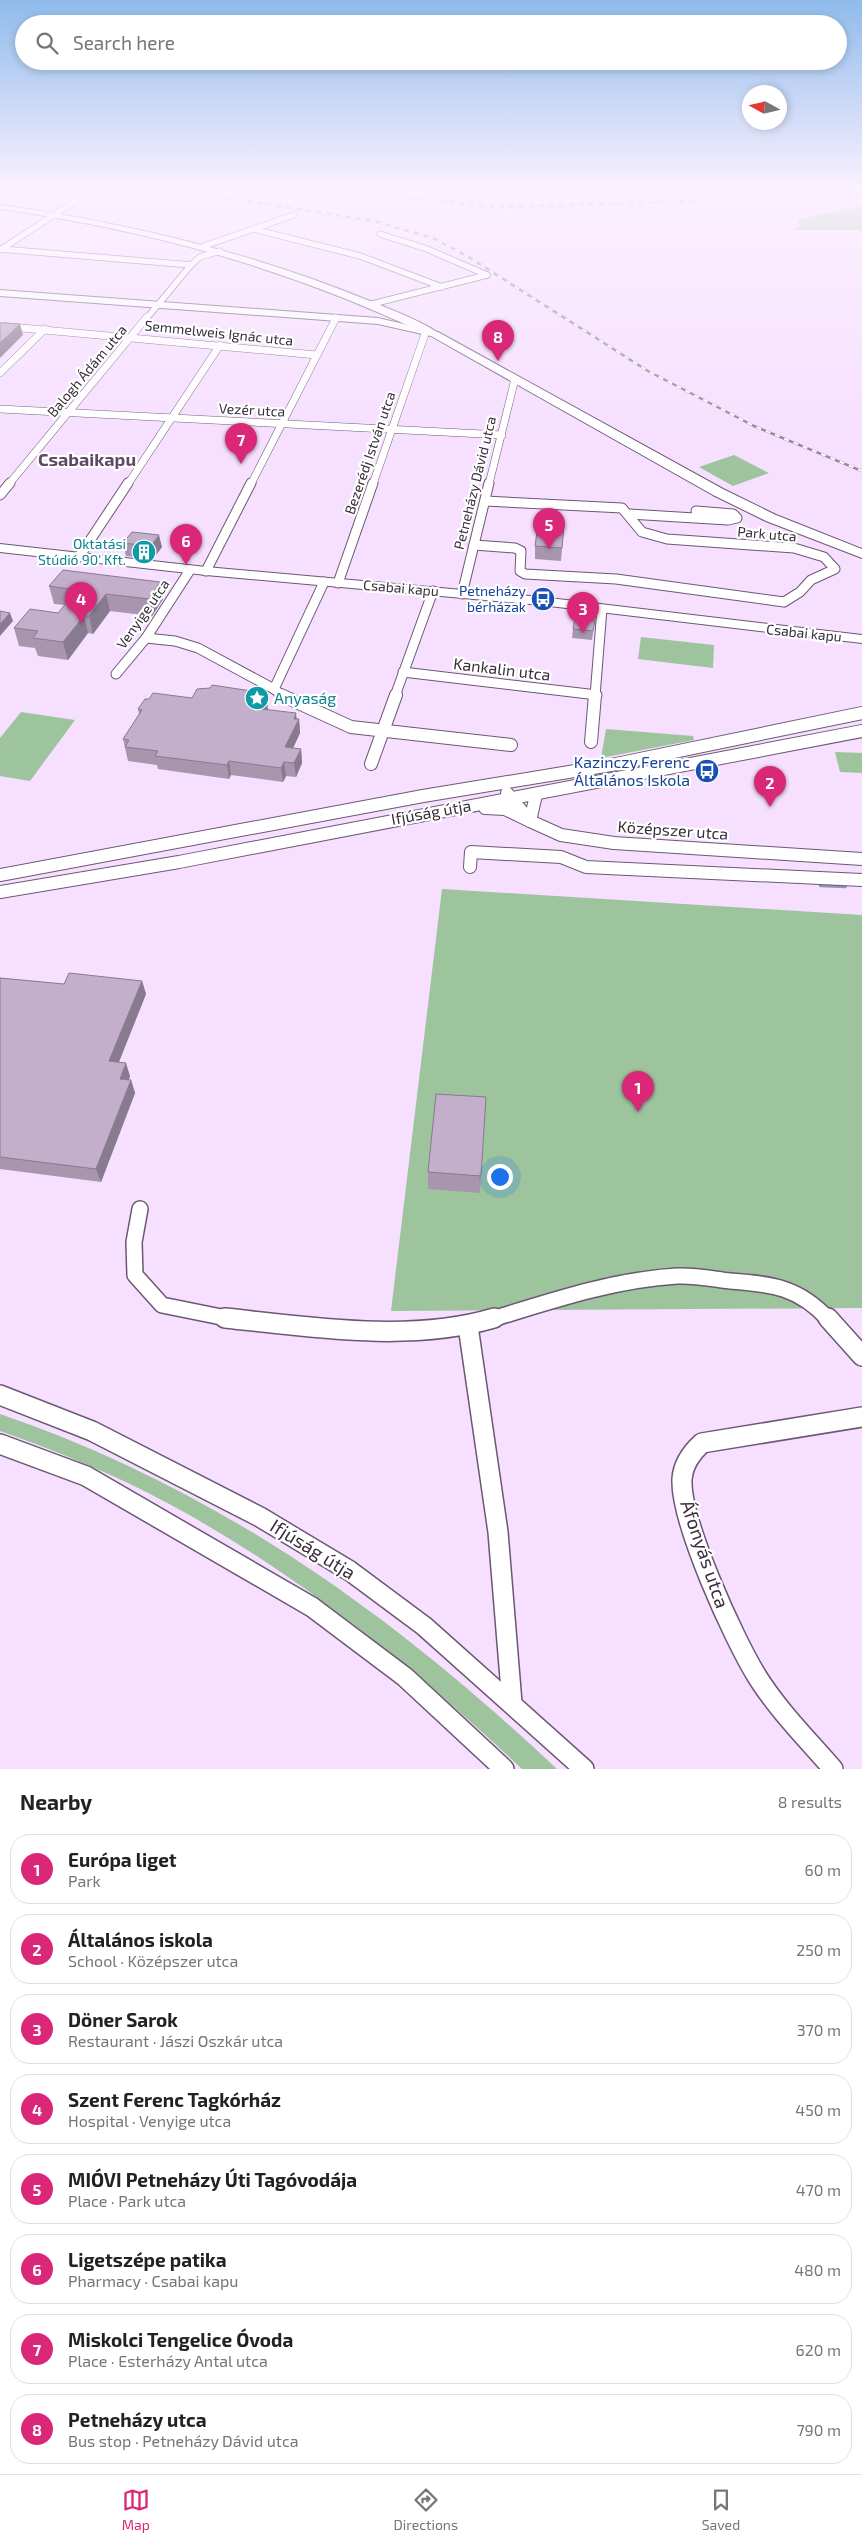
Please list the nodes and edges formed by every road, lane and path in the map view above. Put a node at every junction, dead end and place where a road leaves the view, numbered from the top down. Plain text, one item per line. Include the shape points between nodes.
1 (186, 272) edge
2 (282, 272) edge
3 (401, 272) edge
4 (479, 272) edge
5 (442, 287) junction
6 (0, 293) edge
7 (372, 304) junction
8 (159, 305) junction
9 (336, 318) junction
10 (399, 321) junction
11 (0, 326) edge
12 (45, 329) junction
13 (430, 332) junction
14 (132, 337) junction
15 (220, 344) junction
16 (317, 355) junction
17 (0, 373) edge
18 (515, 379) junction
19 (0, 409) edge
20 (68, 413) junction
21 (171, 418) junction
22 (281, 424) junction
23 (392, 430) junction
24 (502, 435) junction
25 (0, 495) edge
26 (485, 501) junction
27 (696, 511) dead end
28 (629, 514) junction
29 (474, 545) junction
30 (0, 548) edge
31 (862, 554) edge
32 (79, 558) junction
33 (190, 570) junction
34 (206, 571) junction
35 (324, 582) junction
36 (338, 583) junction
37 (433, 591) junction
38 (462, 594) junction
39 (602, 609) junction
40 (146, 638) junction
41 (862, 639) edge
42 (403, 672) junction
43 (116, 674) dead end
44 (274, 689) junction
45 (597, 696) junction
46 (862, 713) edge
47 (383, 730) junction
48 (862, 731) edge
49 (591, 742) dead end
50 (511, 745) dead end
51 (371, 764) dead end
52 (540, 777) junction
53 (503, 786) junction
54 (536, 795) junction
55 (423, 796) junction
56 (510, 798) junction
57 (460, 808) junction
58 (530, 821) junction
59 (696, 848) junction
60 (833, 856) junction
61 (862, 859) edge
62 (470, 867) dead end
63 (696, 872) junction
64 (0, 875) edge
65 (836, 878) junction
66 (862, 880) edge
67 (0, 892) edge
68 (140, 1209) dead end
69 (468, 1326) junction
70 (862, 1356) edge
71 (0, 1395) edge
72 (862, 1417) edge
73 (0, 1444) edge
74 (512, 1703) junction
75 (504, 1769) edge
76 (584, 1769) edge
77 (833, 1769) edge

1 - 8 street, Balogh Ádám utca
2 - 7 street
3 - 5 street
4 - 5 street via 487,275
5 - 7 street
6 - 8 main road
7 - 10 street
8 - 9 main road
8 - 14 street, Balogh Ádám utca
9 - 10 main road
9 - 16 street
10 - 13 main road
11 - 12 street, Semmelweis Ignác utca
12 - 14 street, Semmelweis Ignác utca
12 - 17 street
13 - 18 main road
13 - 23 street, Bezerédj István utca
14 - 15 street, Semmelweis Ignác utca
14 - 20 street, Balogh Ádám utca
15 - 16 street, Semmelweis Ignác utca
15 - 21 street
16 - 22 street
18 - 24 street, Petneházy Dávid utca
18 - 31 main road via 718,492 771,518
19 - 20 street, Vezér utca
20 - 21 street, Vezér utca
20 - 25 street, Balogh Ádám utca
21 - 22 street, Vezér utca
21 - 32 street
22 - 23 street, Vezér utca
22 - 34 street
23 - 24 street, Vezér utca
23 - 36 street, Bezerédj István utca
24 - 26 street, Petneházy Dávid utca
26 - 28 street via 622,508
26 - 29 street, Petneházy Dávid utca
27 - 28 street via 733,514 737,518
28 - 29 street, Park utca via 642,532 667,539 794,548 824,558 836,569 811,580 784,602 616,579 524,574 520,571 521,551
29 - 38 street, Petneházy Dávid utca
30 - 32 street, Csabai kapu
32 - 33 street, Csabai kapu
33 - 34 street, Csabai kapu
33 - 40 street, Venyige utca
34 - 35 street, Csabai kapu
35 - 36 street, Csabai kapu
35 - 44 street
36 - 37 street, Csabai kapu
37 - 38 street, Csabai kapu
37 - 42 street
38 - 39 street, Csabai kapu
39 - 41 street, Csabai kapu
39 - 45 street
40 - 43 street, Venyige utca
40 - 44 street via 175,641 198,648
42 - 45 street, Kankalin utca
42 - 47 street
44 - 47 street via 282,696 351,727
45 - 49 street
46 - 52 street, Ifjúság útja
47 - 50 street
47 - 51 street
48 - 54 street, Ifjúság útja
52 - 53 street, Ifjúság útja
52 - 55 street, Ifjúság útja
53 - 55 street, Ifjúság útja via 430,798
53 - 56 street, Középszer utca
54 - 56 street, Ifjúság útja
54 - 58 street
55 - 64 street, Ifjúság útja
56 - 57 street, Ifjúság útja
56 - 58 street, Középszer utca
57 - 58 street via 505,809
57 - 67 street, Ifjúság útja via 179,862
58 - 59 street, Középszer utca via 561,834 597,840
59 - 60 street, Középszer utca
59 - 63 street
60 - 61 street, Középszer utca
60 - 65 street
62 - 63 street via 472,852 561,857 586,867
63 - 65 street
65 - 66 street
68 - 69 street via 134,1242 136,1275 162,1304 221,1318 343,1331
69 - 70 street via 592,1289 679,1276 791,1290 818,1308
69 - 74 street via 498,1532
71 - 74 street, Ifjúság útja via 92,1431 260,1517 357,1576 424,1626
72 - 77 street, Áfonyás utca via 702,1442 691,1452 682,1482 684,1503 705,1562 729,1622 758,1678
73 - 75 street via 86,1476 312,1607 405,1677
74 - 76 street, Ifjúság útja

